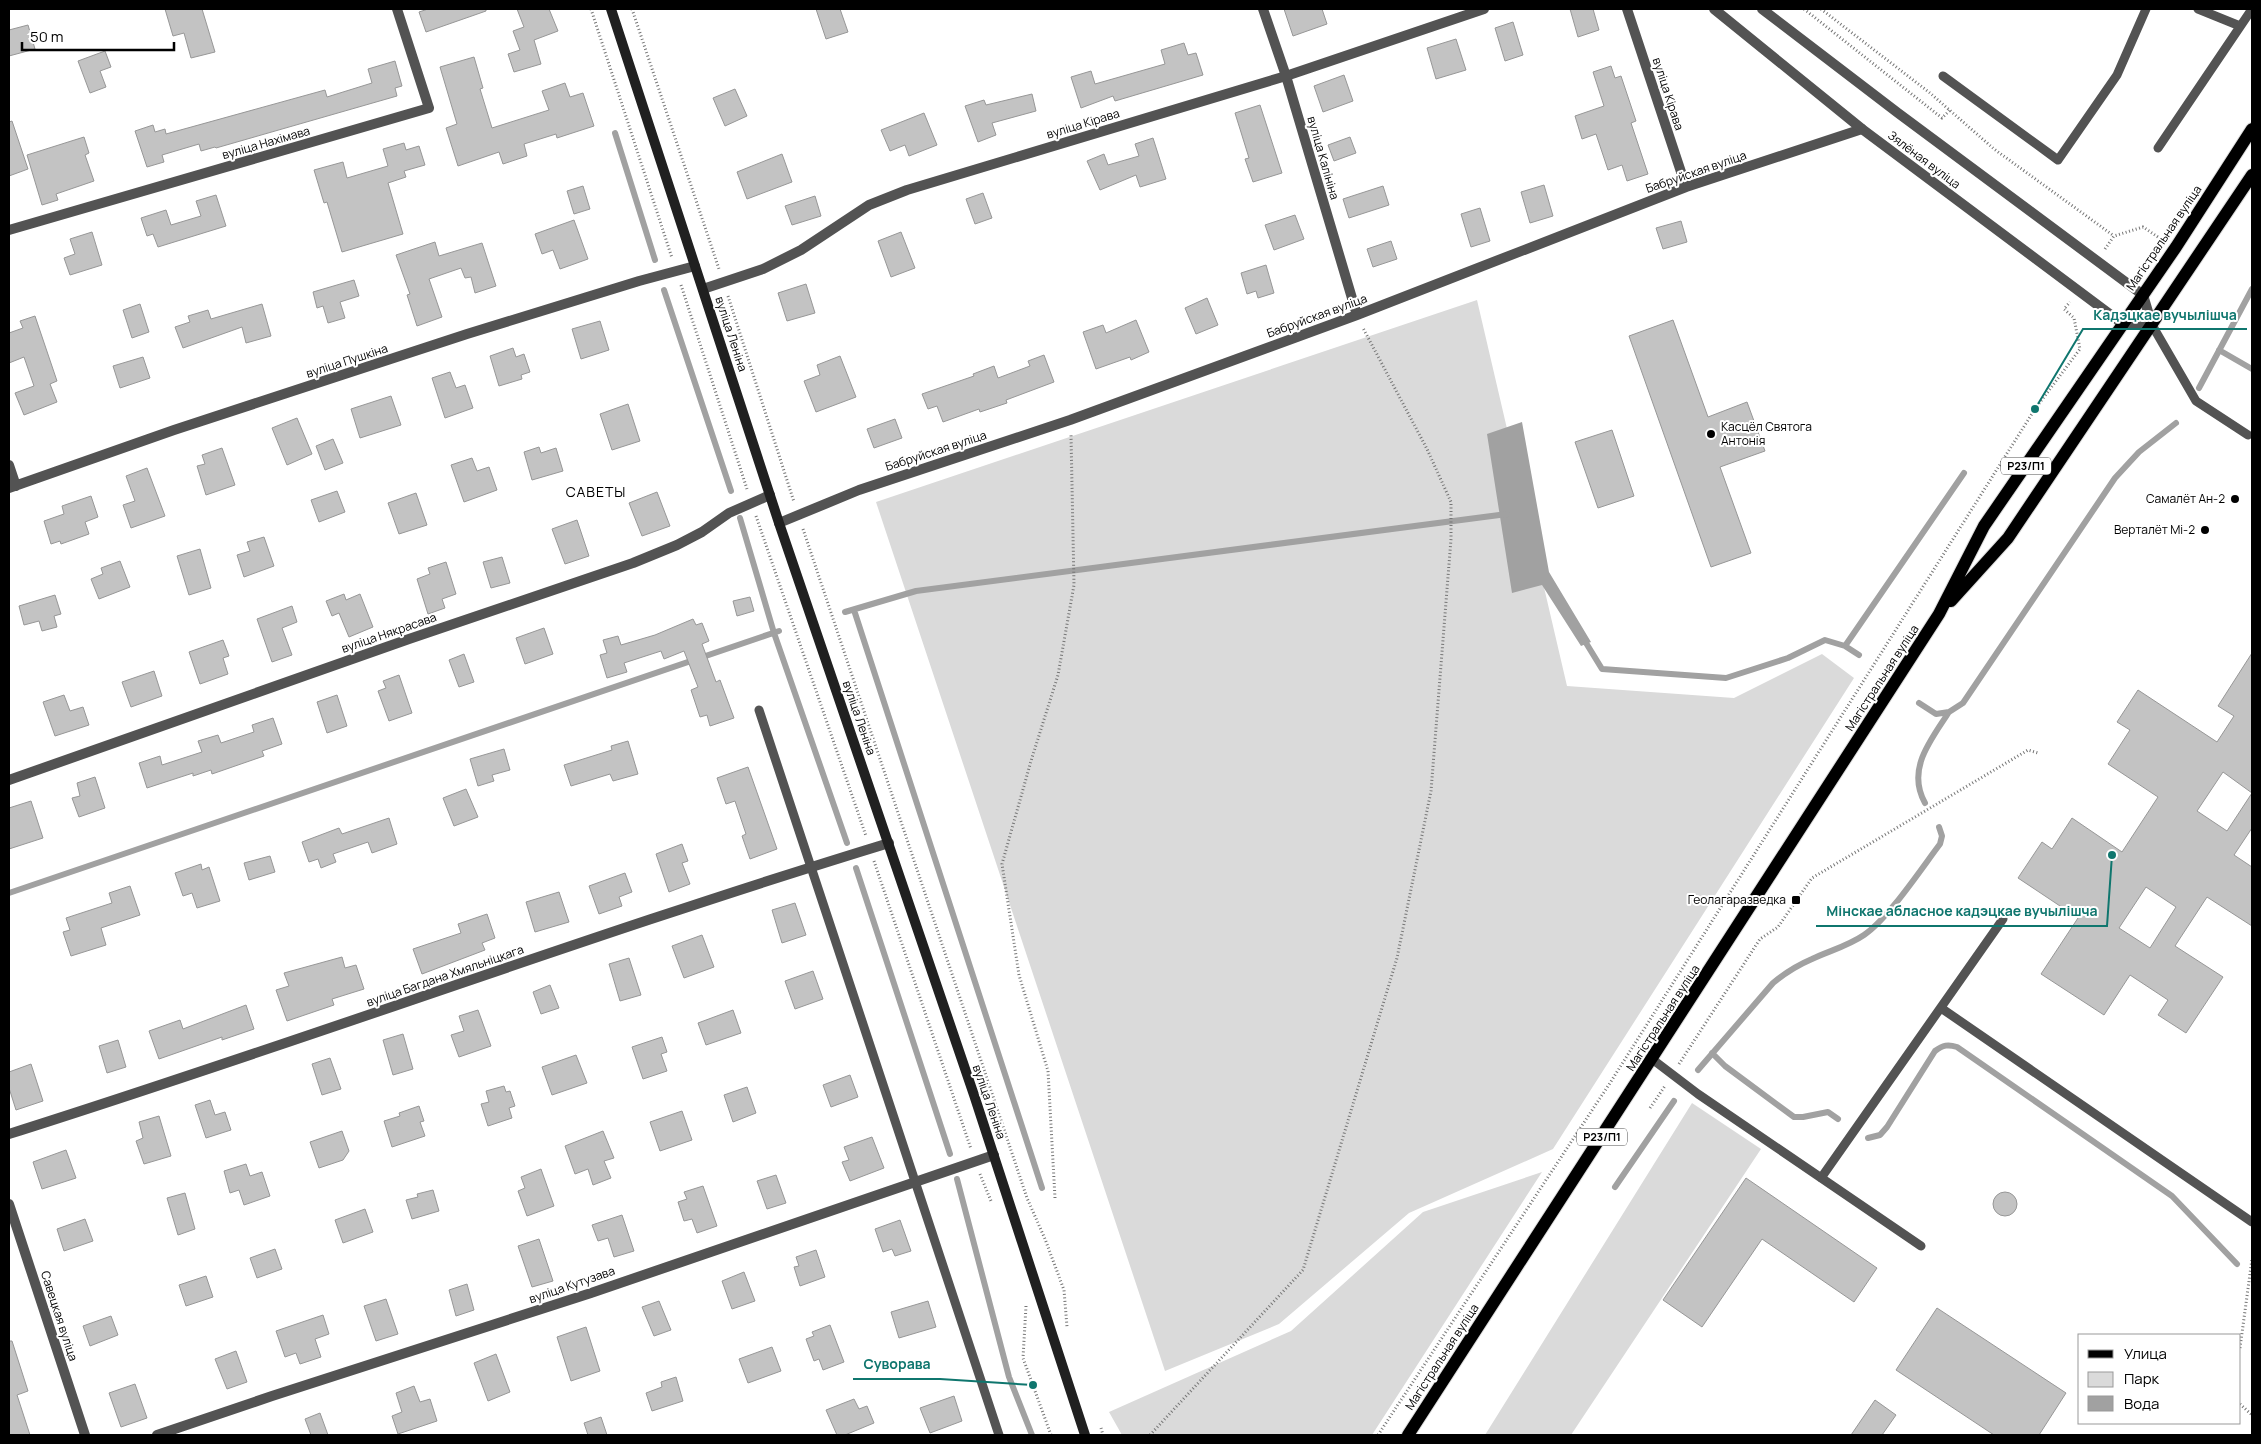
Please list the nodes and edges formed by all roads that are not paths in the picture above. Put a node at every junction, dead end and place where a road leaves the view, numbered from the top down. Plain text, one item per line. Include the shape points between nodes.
1 (397, 9) edge
2 (611, 9) edge
3 (1263, 9) edge
4 (1484, 9) edge
5 (1626, 9) edge
6 (1714, 9) edge
7 (1762, 9) edge
8 (2146, 9) edge
9 (2198, 9) edge
10 (2252, 9) edge
11 (2240, 26) junction
12 (1286, 76) junction
13 (1943, 76) dead end
14 (1862, 129) junction
15 (2252, 130) edge
16 (2158, 148) dead end
17 (2250, 181) edge
18 (1686, 187) junction
19 (9, 230) edge
20 (695, 266) junction
21 (703, 290) junction
22 (2143, 295) junction
23 (1356, 315) junction
24 (2123, 324) junction
25 (2152, 325) junction
26 (2248, 434) dead end
27 (9, 464) edge
28 (12, 487) edge
29 (770, 495) junction
30 (779, 523) junction
31 (1939, 614) junction
32 (759, 710) dead end
33 (9, 780) edge
34 (889, 843) junction
35 (810, 867) junction
36 (2004, 919) dead end
37 (1942, 1008) junction
38 (1652, 1059) junction
39 (9, 1134) edge
40 (994, 1155) junction
41 (1822, 1178) junction
42 (914, 1181) junction
43 (9, 1204) edge
44 (2252, 1222) edge
45 (1921, 1246) dead end
46 (85, 1435) edge
47 (157, 1435) edge
48 (999, 1435) edge
49 (1085, 1435) edge
50 (1408, 1435) edge

1 - 19 street, вуліца Нахімава via 429,108
2 - 20 main road, вуліца Леніна
3 - 12 street, вуліца Калініна
4 - 12 street, вуліца Кірава
5 - 18 street, вуліца Кірава
6 - 14 street, Зялёная вуліца
7 - 22 street, Зялёная вуліца
8 - 13 lane via 2117,75 2058,160
9 - 11 lane
10 - 11 lane
11 - 16 lane
12 - 21 street, вуліца Кірава via 907,190 868,205 801,250 763,270
12 - 23 street, вуліца Калініна
14 - 18 street, Бабруйская вуліца
14 - 24 street, Зялёная вуліца
15 - 22 main road, Магістральная вуліца / Р23/П1
17 - 25 main road, Магістральная вуліца / Р23/П1
18 - 23 street, Бабруйская вуліца
20 - 21 main road, вуліца Леніна
20 - 28 street, вуліца Пушкіна via 467,334
21 - 29 main road, вуліца Леніна
22 - 24 main road, Магістральная вуліца / Р23/П1
22 - 25 street
23 - 30 street, Бабруйская вуліца via 1070,420 859,490
24 - 25 street
24 - 31 main road, Магістральная вуліца / Р23/П1 via 1984,526
25 - 26 lane via 2196,401
25 - 31 main road, Магістральная вуліца / Р23/П1 via 2008,538
27 - 28 street
29 - 30 main road, вуліца Леніна
29 - 33 street, вуліца Някрасава via 728,513 677,545 633,563 409,638
30 - 34 main road, вуліца Леніна
31 - 38 main road, Магістральная вуліца / Р23/П1
32 - 35 lane
34 - 35 street, вуліца Багдана Хмяльніцкага
34 - 40 main road, вуліца Леніна
35 - 39 street, вуліца Багдана Хмяльніцкага
35 - 42 lane
36 - 37 lane
37 - 41 lane
37 - 44 lane
38 - 41 lane
38 - 50 main road, Магістральная вуліца / Р23/П1
40 - 42 street, вуліца Кутузава
40 - 49 main road, вуліца Леніна
41 - 45 lane
42 - 47 street, вуліца Кутузава via 581,1296
42 - 48 lane
43 - 46 street, Савецкая вуліца

